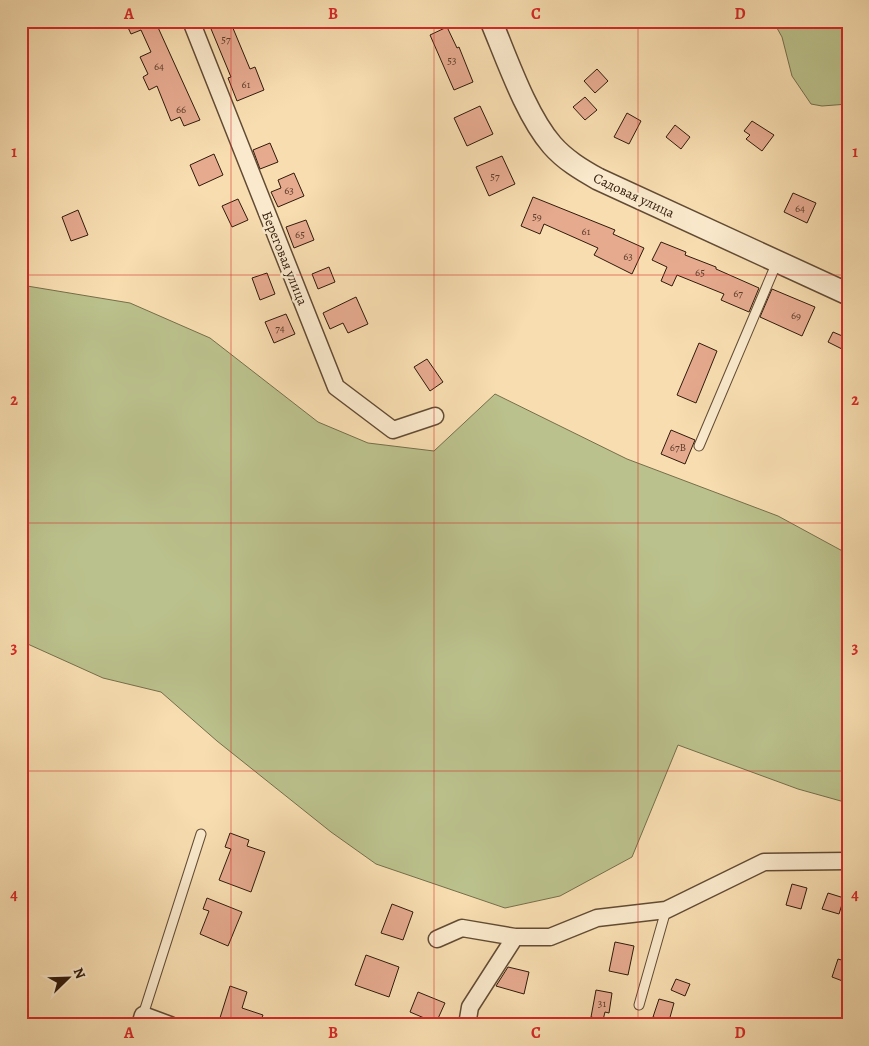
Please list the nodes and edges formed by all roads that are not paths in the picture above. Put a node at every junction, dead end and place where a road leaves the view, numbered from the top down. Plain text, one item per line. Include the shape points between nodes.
1 (190, 21) edge
2 (491, 21) edge
3 (778, 262) junction
4 (848, 294) edge
5 (435, 416) dead end
6 (699, 446) dead end
7 (201, 834) dead end
8 (848, 861) edge
9 (666, 910) junction
10 (515, 937) junction
11 (437, 939) dead end
12 (639, 1004) dead end
13 (141, 1020) edge
14 (170, 1025) edge
15 (467, 1025) edge

1 - 5 street, Береговая улица via 336,387 393,430
2 - 3 street, Садовая улица via 536,121 552,145 574,164 598,180
3 - 4 street, Садовая улица
3 - 6 lane
7 - 13 lane
8 - 9 street via 764,862
9 - 10 street via 596,918 550,937
9 - 12 lane
10 - 11 street via 462,928
10 - 15 street via 470,1007
13 - 14 street

